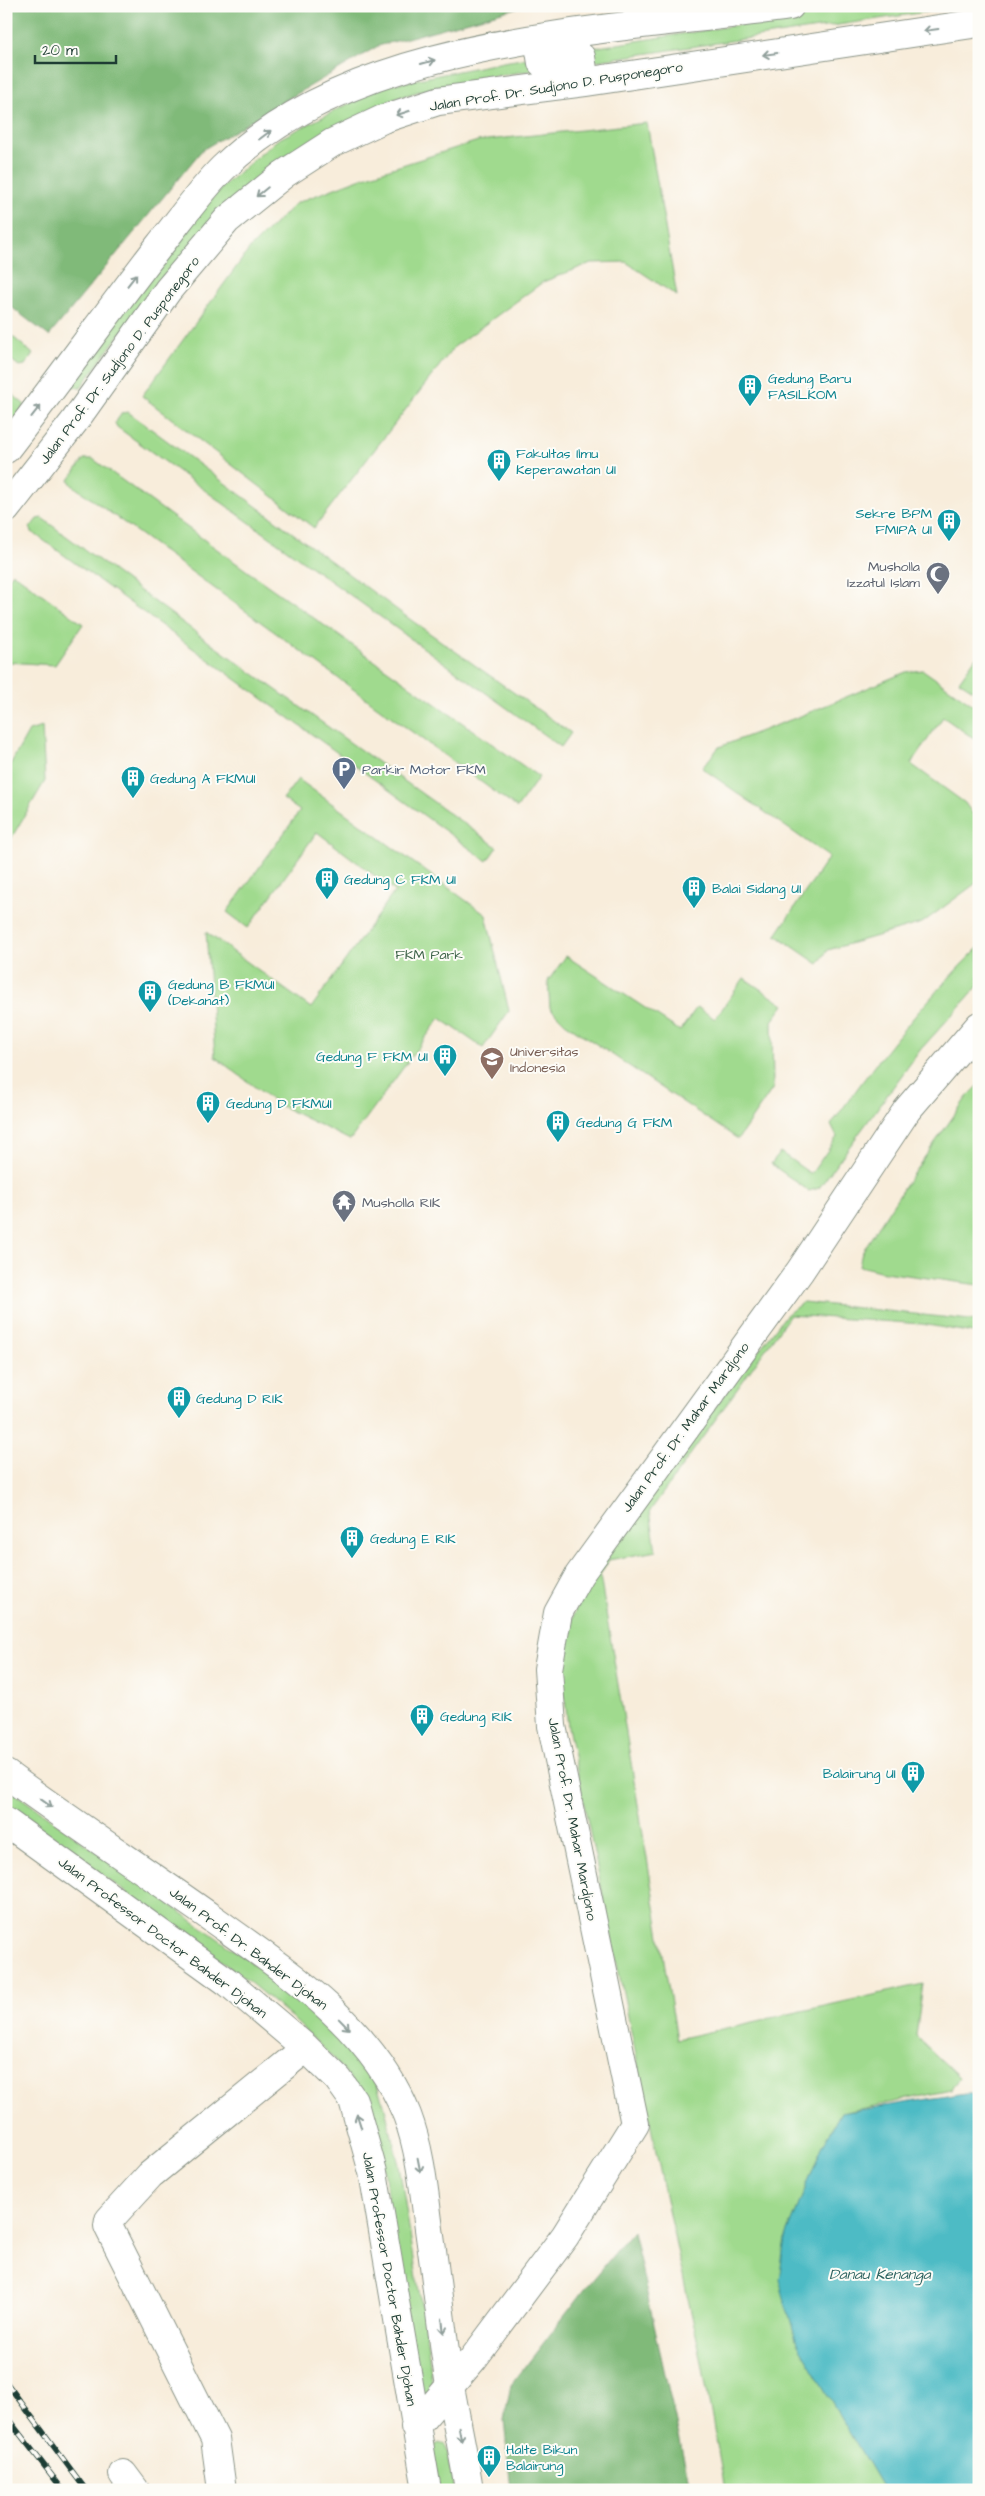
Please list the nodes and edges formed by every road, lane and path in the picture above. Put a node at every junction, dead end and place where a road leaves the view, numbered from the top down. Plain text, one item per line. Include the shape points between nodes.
1 (790, 6) edge
2 (977, 18) edge
3 (538, 39) junction
4 (585, 82) junction
5 (6, 449) edge
6 (6, 509) edge
7 (979, 1026) edge
8 (6, 1774) edge
9 (6, 1822) edge
10 (306, 2048) junction
11 (450, 2386) junction
12 (415, 2426) junction
13 (222, 2490) edge
14 (427, 2490) edge
15 (469, 2490) edge

1 - 3 street
2 -> 4 street, Jalan Prof. Dr. Sudjono D. Pusponegoro
3 - 4 street via 542,63 581,57
5 -> 3 street via 200,193 224,167 269,131 307,108 365,81 432,61
4 -> 6 street, Jalan Prof. Dr. Sudjono D. Pusponegoro via 438,101 383,119 340,139 284,174 227,220 168,290 85,407
7 - 11 street, Jalan Prof. Dr. Mahar Mardjono via 907,1110 800,1271 615,1523 558,1612 548,1669 552,1726 634,2124 565,2236
8 -> 11 street, Jalan Prof. Dr. Bahder Djohan via 295,1980 329,2008 375,2061 407,2115 416,2148
9 - 10 street, Jalan Professor Doctor Bahder Djohan via 230,1983
12 -> 10 street, Jalan Professor Doctor Bahder Djohan via 396,2302 365,2140 353,2100 338,2079
10 - 13 street via 150,2175 109,2220 108,2226 215,2439
11 - 12 street, Jalan Prof. Dr. Mahar Mardjono
11 -> 15 street, Jalan Prof. Dr. Bahder Djohan
12 - 14 street, Jalan Professor Doctor Bahder Djohan

